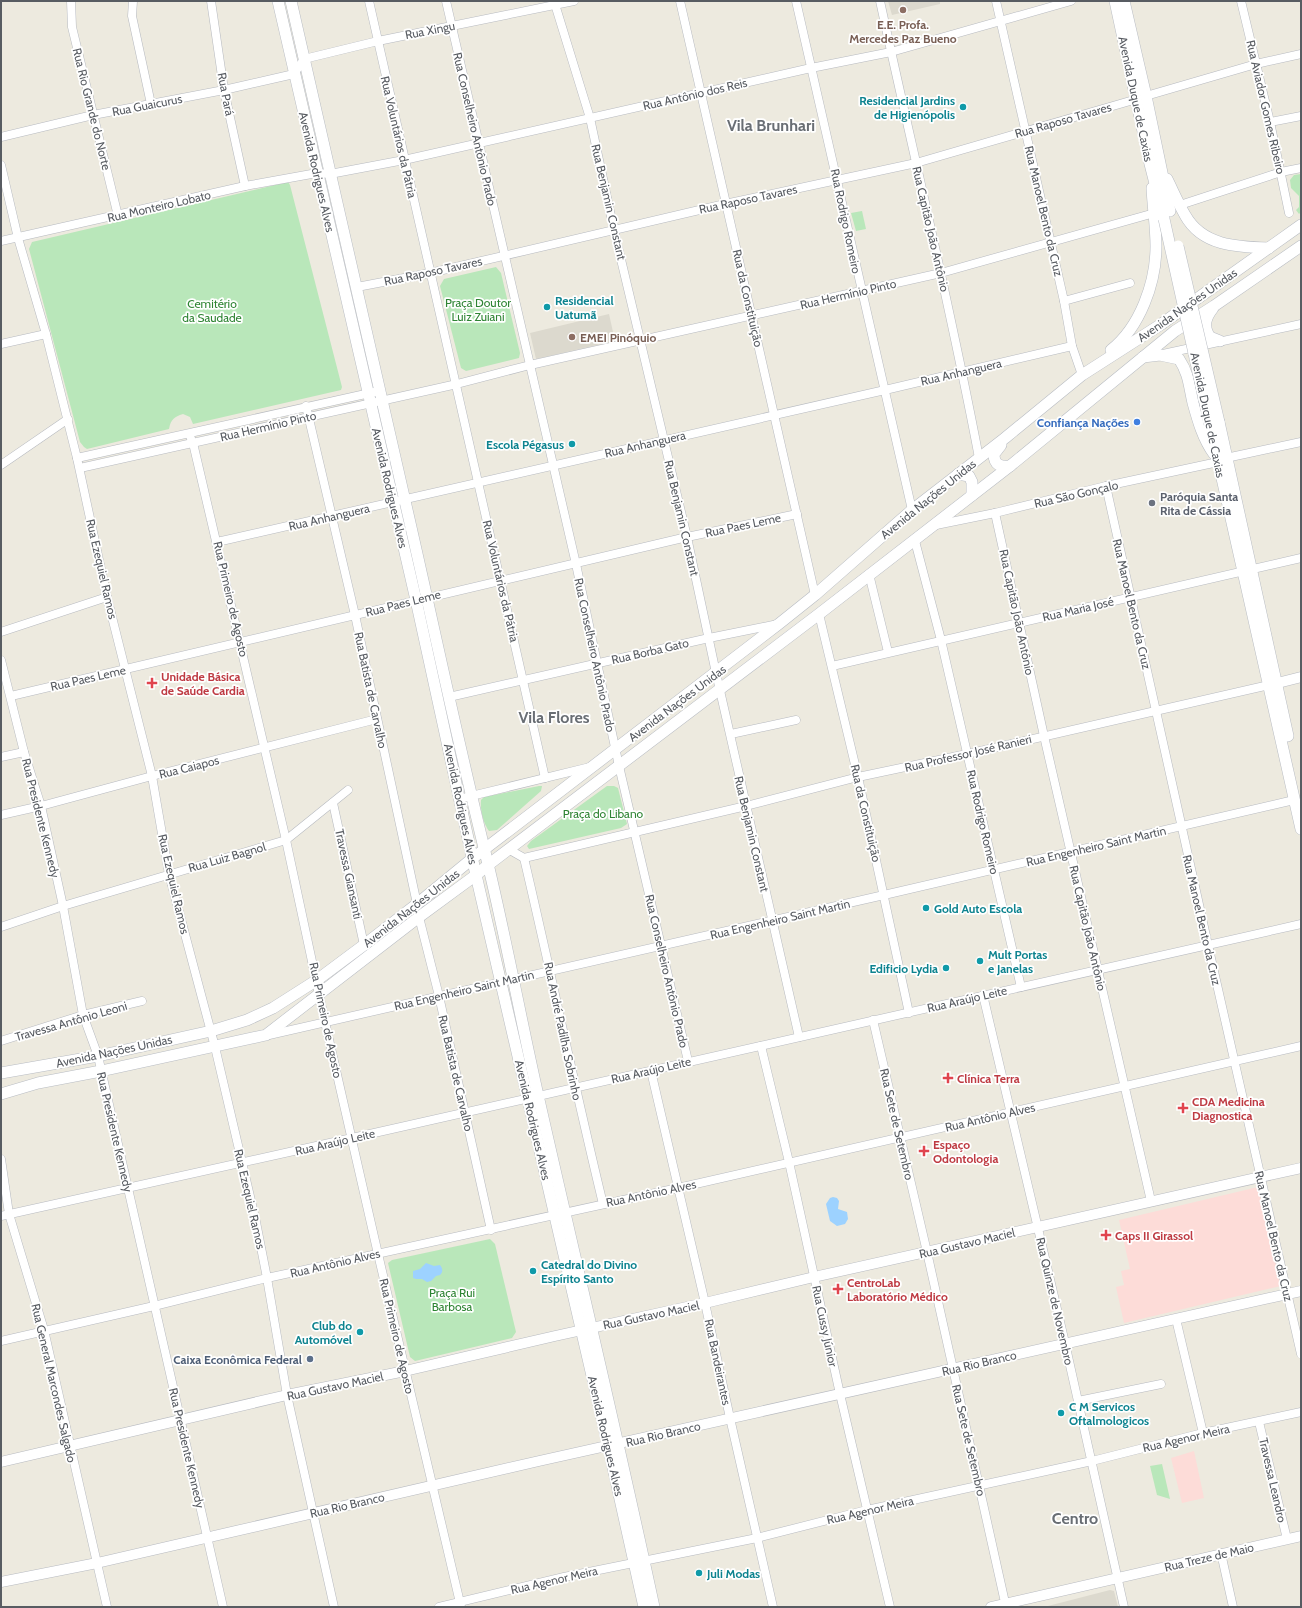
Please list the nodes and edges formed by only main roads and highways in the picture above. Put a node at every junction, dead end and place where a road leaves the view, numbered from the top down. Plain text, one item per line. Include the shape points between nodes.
1 (278, 1) edge
2 (291, 1) edge
3 (1115, 1) edge
4 (1124, 1) edge
5 (1141, 98) junction
6 (1155, 165) junction
7 (1163, 215) junction
8 (1301, 225) edge
9 (1300, 247) edge
10 (1269, 248) junction
11 (1214, 306) junction
12 (1220, 341) road end
13 (1141, 358) junction
14 (1102, 362) junction
15 (375, 397) junction
16 (1005, 438) junction
17 (1220, 460) junction
18 (1010, 466) junction
19 (958, 474) junction
20 (972, 496) junction
21 (422, 599) junction
22 (466, 797) junction
23 (1299, 798) edge
24 (1301, 829) edge
25 (484, 850) junction
26 (473, 858) junction
27 (488, 865) junction
28 (476, 875) junction
29 (507, 980) junction
30 (1, 1073) edge
31 (1, 1094) edge
32 (639, 1562) junction
33 (644, 1607) edge
34 (654, 1607) edge

1 - 15 main road, Avenida Rodrigues Alves via 317,173
2 - 15 main road, Avenida Rodrigues Alves via 357,287
3 - 5 main road, Avenida Duque de Caxias
4 - 5 main road, Avenida Duque de Caxias
5 - 6 main road, Avenida Duque de Caxias
6 - 7 main road, Avenida Duque de Caxias
6 - 7 main road
6 - 10 main road via 1185,216 1211,240 1227,245
7 - 14 main road via 1154,269 1142,309 1119,344
7 - 17 main road, Avenida Duque de Caxias, bridge via 1214,424
8 - 10 main road, Avenida Nações Unidas
9 - 11 main road, Avenida Nações Unidas
10 - 14 main road, Avenida Nações Unidas via 1160,325
11 - 12 main road via 1206,317 1205,326 1210,336
11 - 13 main road, Avenida Nações Unidas via 1175,331
13 - 17 main road via 1160,355 1179,359 1186,369 1193,404 1206,443
13 - 18 main road, Avenida Nações Unidas
14 - 16 main road, Avenida Nações Unidas via 1082,375
15 - 21 main road, Avenida Rodrigues Alves via 394,502
15 - 21 main road, Avenida Rodrigues Alves via 405,500
16 - 18 main road via 994,454 994,460 997,465
16 - 19 main road, Avenida Nações Unidas
17 - 23 main road, Avenida Duque de Caxias
18 - 20 main road, Avenida Nações Unidas
19 - 20 main road via 969,476 972,482
19 - 25 main road, Avenida Nações Unidas via 780,623
20 - 27 main road, Avenida Nações Unidas
21 - 22 main road, Avenida Rodrigues Alves
21 - 22 main road, Avenida Rodrigues Alves via 449,697
22 - 25 main road, Avenida Rodrigues Alves
22 - 26 main road, Avenida Rodrigues Alves
23 - 24 main road, Avenida Duque de Caxias
25 - 26 main road, Avenida Nações Unidas
25 - 27 main road, Avenida Rodrigues Alves
26 - 28 main road, Avenida Rodrigues Alves
26 - 30 main road, Avenida Nações Unidas via 317,980 267,1011 211,1031 98,1056
27 - 28 main road, Avenida Nações Unidas
27 - 29 main road, Avenida Rodrigues Alves
28 - 29 main road, Avenida Rodrigues Alves
28 - 31 main road, Avenida Nações Unidas via 266,1035 38,1083
29 - 32 main road, Avenida Rodrigues Alves
32 - 33 main road, Avenida Rodrigues Alves
32 - 34 main road, Avenida Rodrigues Alves

